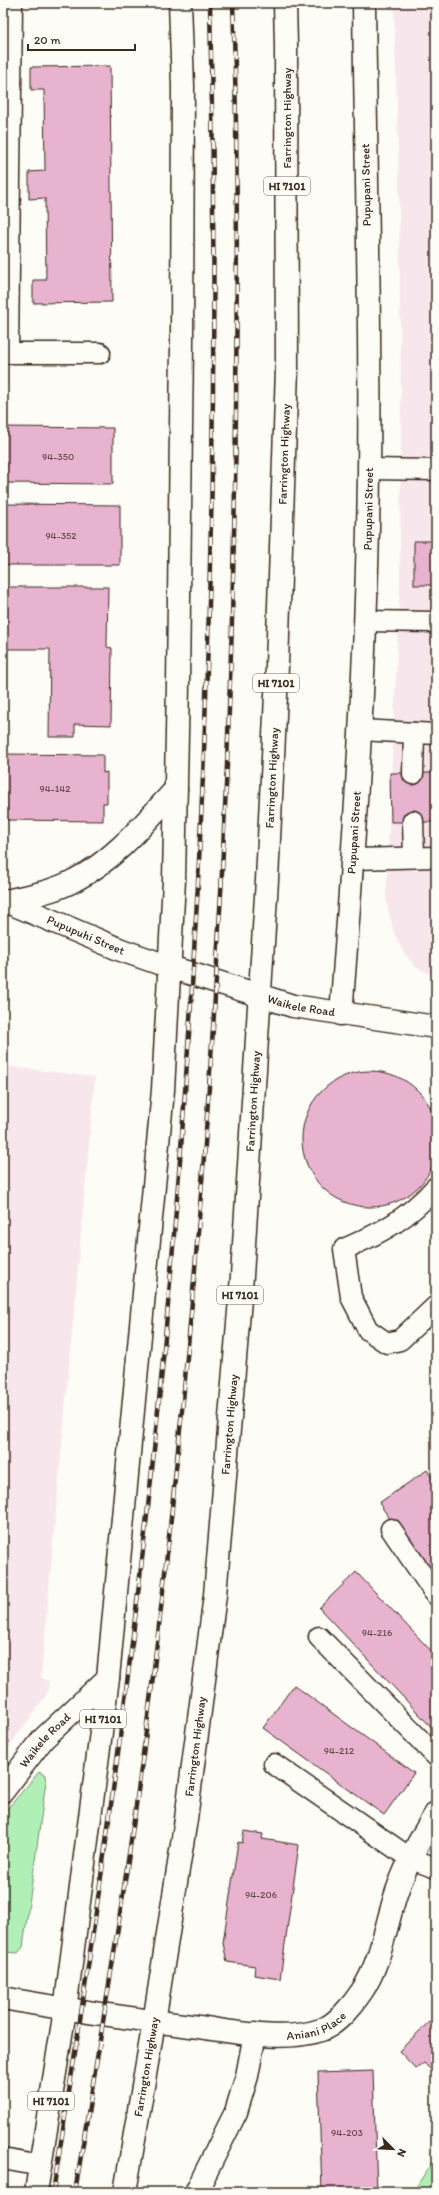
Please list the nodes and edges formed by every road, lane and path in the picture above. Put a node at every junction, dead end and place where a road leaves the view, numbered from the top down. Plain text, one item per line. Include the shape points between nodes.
1 (12, 3) edge
2 (180, 3) edge
3 (284, 3) edge
4 (364, 3) edge
5 (5, 353) edge
6 (100, 353) dead end
7 (369, 469) junction
8 (436, 470) edge
9 (366, 621) junction
10 (436, 622) edge
11 (360, 730) junction
12 (414, 733) junction
13 (436, 734) edge
14 (413, 774) dead end
15 (176, 789) junction
16 (413, 822) dead end
17 (436, 857) edge
18 (414, 858) junction
19 (354, 859) junction
20 (4, 900) edge
21 (170, 967) junction
22 (259, 996) junction
23 (341, 1014) junction
24 (436, 1027) edge
25 (436, 1187) edge
26 (436, 1306) edge
27 (391, 1529) dead end
28 (436, 1595) edge
29 (319, 1637) dead end
30 (108, 1678) junction
31 (436, 1756) edge
32 (274, 1764) dead end
33 (3, 1791) edge
34 (436, 1813) edge
35 (411, 1859) junction
36 (436, 1868) edge
37 (3, 1998) edge
38 (65, 2010) junction
39 (154, 2022) junction
40 (255, 2034) junction
41 (3, 2159) edge
42 (41, 2166) junction
43 (36, 2192) edge
44 (125, 2192) edge
45 (196, 2192) edge

1 - 5 lane
2 - 15 main road, HI 7101 via 183,86 182,343
3 - 22 main road, Farrington Highway / HI 7101 via 287,377 275,703
4 - 7 main road, Pupupani Street
5 - 6 lane
7 - 8 lane
7 - 9 main road, Pupupani Street
9 - 10 lane
9 - 11 main road, Pupupani Street
11 - 12 lane
11 - 19 main road, Pupupani Street
12 - 13 lane
12 - 14 lane
15 - 20 main road via 114,855 76,880 46,892
15 - 21 main road, HI 7101
16 - 18 lane
17 - 18 lane
18 - 19 lane
19 - 23 main road, Pupupani Street
20 - 21 main road, Pupupuhi Street via 121,950
21 - 22 main road, Waikele Road
21 - 30 main road, HI 7101 via 164,1090
22 - 23 main road, Waikele Road via 293,1006
22 - 39 main road, Farrington Highway / HI 7101 via 242,1276 215,1595 186,1819
23 - 24 main road, Waikele Road
25 - 26 lane via 416,1208 381,1233 344,1249 351,1297 368,1330 387,1343 400,1340
27 - 28 lane
29 - 31 lane
30 - 33 main road, Waikele Road via 43,1739
30 - 38 main road, HI 7101
32 - 35 lane
34 - 35 main road, Aniani Place
35 - 36 lane
35 - 40 main road, Aniani Place via 397,1890 375,1964 363,1991 341,2016 322,2030 293,2035
37 - 38 main road
38 - 39 main road, Aniani Place
38 - 42 main road, HI 7101
39 - 40 main road, Aniani Place
39 - 44 main road, Farrington Highway / HI 7101
40 - 45 main road via 247,2076 236,2112
41 - 42 lane
42 - 43 main road, HI 7101

